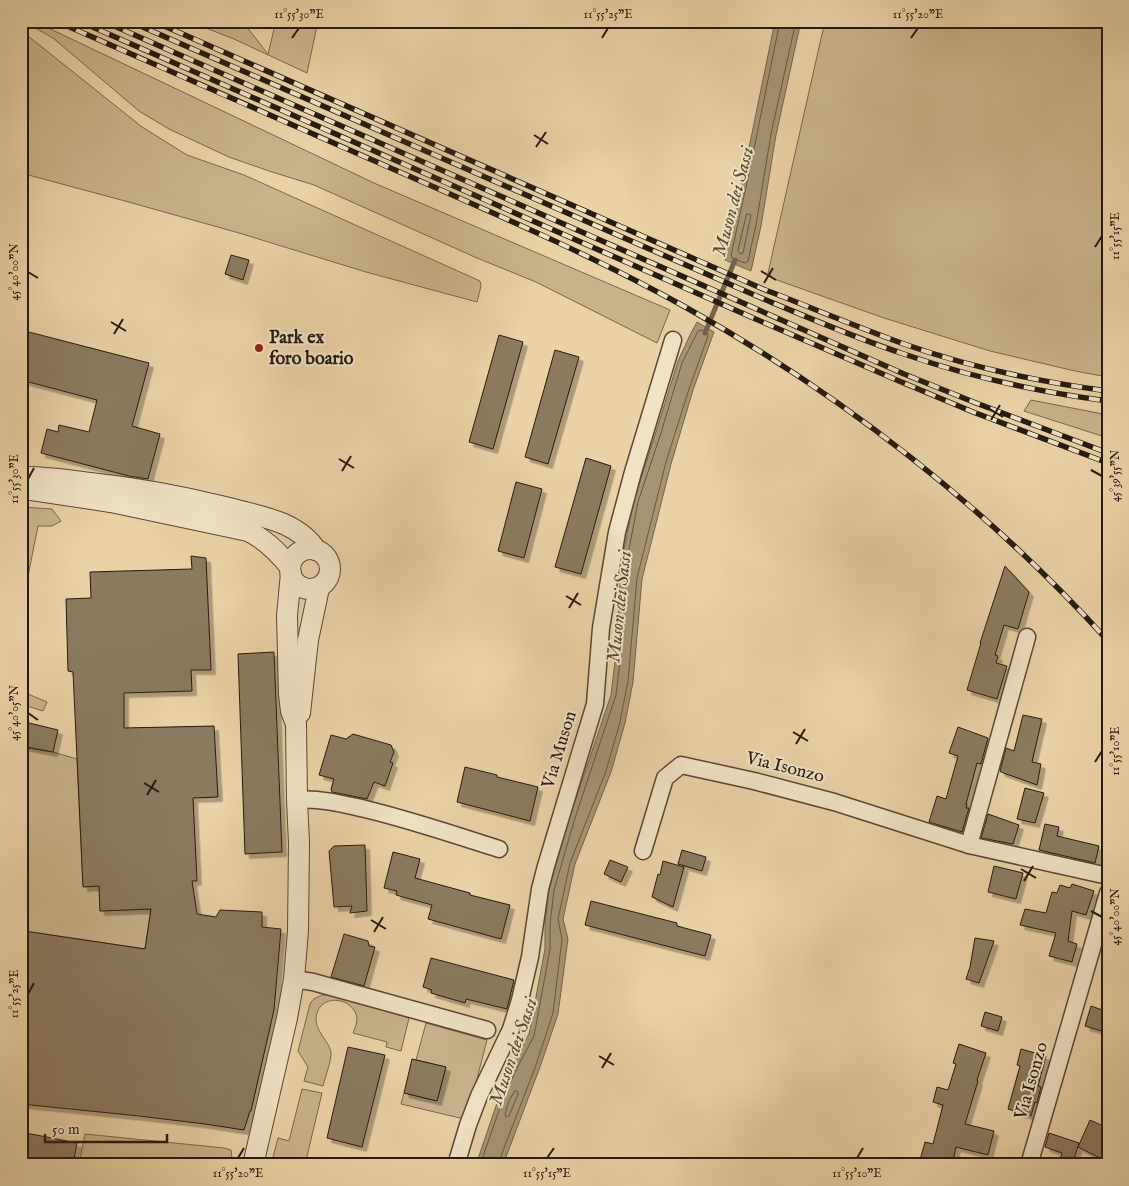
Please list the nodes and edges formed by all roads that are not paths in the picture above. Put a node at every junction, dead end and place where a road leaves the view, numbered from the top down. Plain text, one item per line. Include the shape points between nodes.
1 (673, 340) dead end
2 (21, 477) edge
3 (21, 488) edge
4 (210, 503) junction
5 (167, 513) junction
6 (265, 541) junction
7 (316, 550) junction
8 (290, 570) junction
9 (319, 588) junction
10 (1027, 637) dead end
11 (296, 724) junction
12 (297, 800) junction
13 (969, 844) junction
14 (499, 848) dead end
15 (643, 851) dead end
16 (1108, 876) edge
17 (1108, 893) edge
18 (294, 979) junction
19 (487, 1030) dead end
20 (253, 1165) edge
21 (456, 1165) edge
22 (1029, 1165) edge

1 - 21 street, Via Muson via 617,532 602,628 595,704 540,889 520,1000 511,1029 479,1096
2 - 4 street via 136,488
3 - 5 street
4 - 5 street via 202,511 180,508
4 - 6 street via 213,513 258,528
4 - 7 street via 283,524 305,536
5 - 6 street via 248,531
6 - 8 street via 283,558
7 - 8 street via 300,552
7 - 9 street via 324,554 331,565 329,578
8 - 9 street via 294,582 300,587
8 - 11 street via 287,609 289,694
9 - 11 street
10 - 13 street
11 - 12 street
12 - 14 street via 340,803
12 - 18 street via 298,931
13 - 15 street, Via Isonzo via 834,802 681,765 665,778
13 - 16 street, Via Isonzo
17 - 22 street, Via Isonzo
18 - 19 street
18 - 20 street

